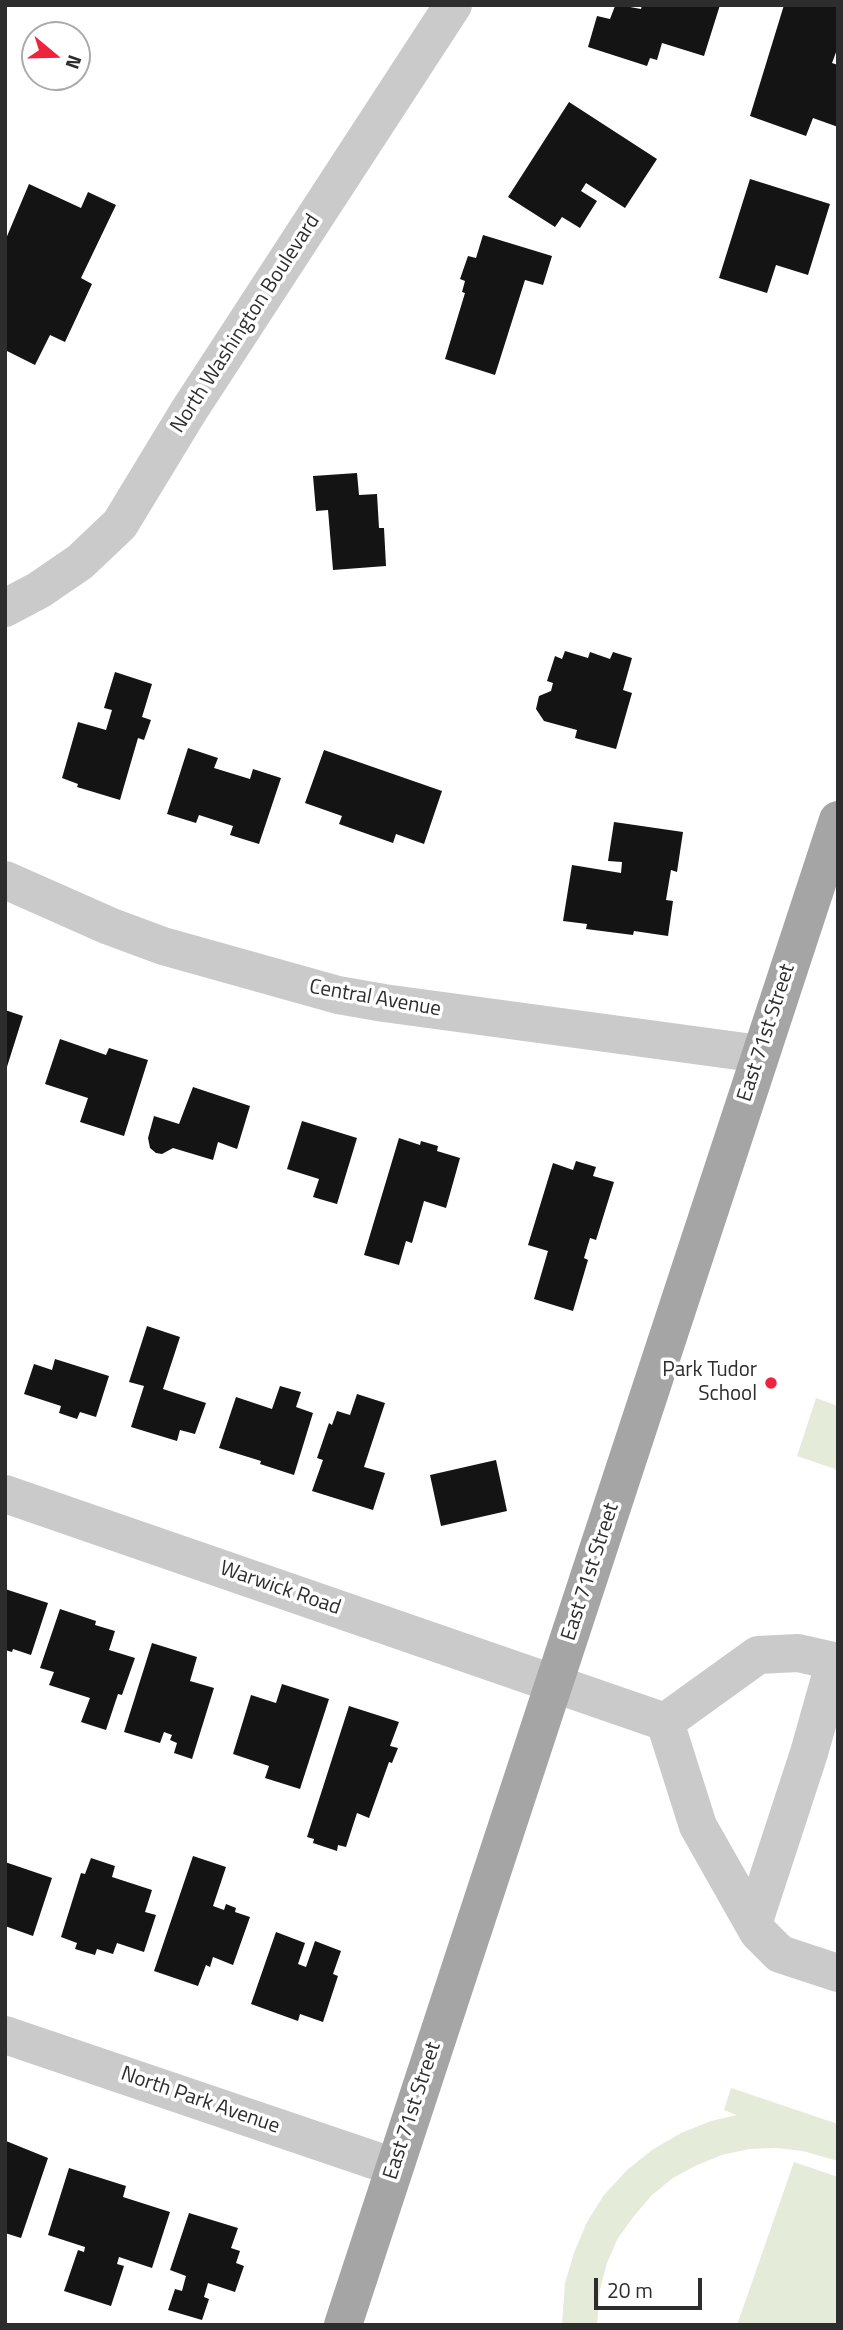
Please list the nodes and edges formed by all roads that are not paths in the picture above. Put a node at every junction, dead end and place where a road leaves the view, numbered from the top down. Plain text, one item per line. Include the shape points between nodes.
1 (453, 5) edge
2 (5, 608) edge
3 (838, 820) edge
4 (5, 880) edge
5 (760, 1054) junction
6 (5, 1494) edge
7 (836, 1661) edge
8 (554, 1684) junction
9 (665, 1722) junction
10 (754, 1921) junction
11 (838, 1973) edge
12 (5, 2035) edge
13 (394, 2167) junction
14 (343, 2325) edge

1 - 2 street, North Washington Boulevard via 120,524 80,562
3 - 5 main road, East 71st Street
4 - 5 street, Central Avenue via 163,946 338,995
5 - 8 main road, East 71st Street
6 - 8 street, Warwick Road
7 - 9 street via 798,1653 758,1655
7 - 10 street
8 - 9 street, Warwick Road
8 - 13 main road, East 71st Street
9 - 10 street via 698,1826
10 - 11 street via 758,1932 780,1954
12 - 13 street, North Park Avenue
13 - 14 main road, East 71st Street

